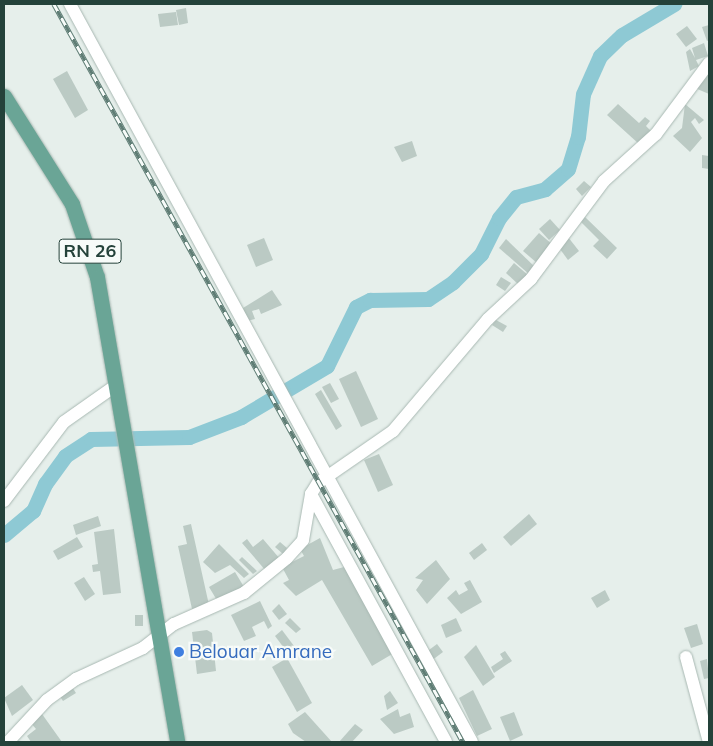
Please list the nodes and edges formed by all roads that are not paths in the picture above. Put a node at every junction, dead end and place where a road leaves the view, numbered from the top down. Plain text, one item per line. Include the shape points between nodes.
1 (70, 4) edge
2 (709, 63) edge
3 (4, 96) edge
4 (115, 386) junction
5 (327, 478) junction
6 (311, 494) junction
7 (4, 502) edge
8 (156, 638) junction
9 (686, 657) dead end
10 (8, 742) edge
11 (177, 742) edge
12 (446, 742) edge
13 (472, 742) edge
14 (709, 742) edge

1 - 5 street
2 - 5 street via 656,134 604,181 531,279 488,319 393,431
3 - 4 main road, RN 26 via 54,174 86,235
4 - 7 street via 64,422
4 - 8 main road, RN 26
5 - 6 street
5 - 13 street
6 - 8 street via 303,540 287,558 244,593 174,624
6 - 12 street
8 - 10 street via 76,679 47,700
8 - 11 main road, RN 26
9 - 14 street

